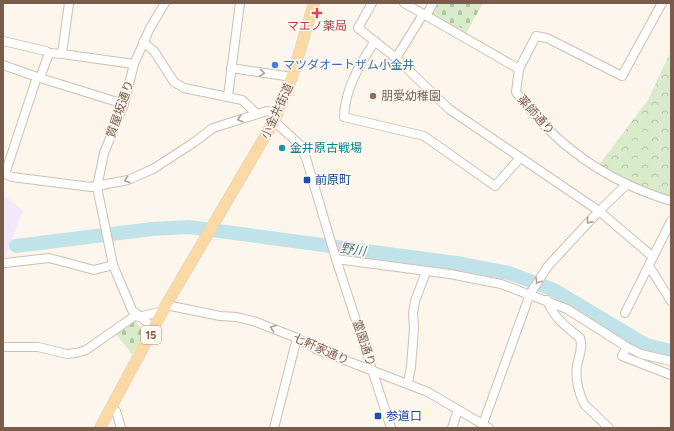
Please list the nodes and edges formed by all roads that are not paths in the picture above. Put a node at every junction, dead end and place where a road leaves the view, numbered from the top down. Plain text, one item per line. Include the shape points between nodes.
1 (69, 3) edge
2 (165, 3) edge
3 (240, 3) edge
4 (314, 3) edge
5 (372, 3) edge
6 (404, 3) edge
7 (433, 3) edge
8 (662, 3) edge
9 (424, 15) junction
10 (3, 41) edge
11 (375, 41) junction
12 (143, 42) junction
13 (49, 53) junction
14 (62, 54) junction
15 (396, 58) junction
16 (134, 64) junction
17 (3, 65) edge
18 (231, 68) junction
19 (518, 69) junction
20 (39, 77) junction
21 (292, 77) junction
22 (228, 96) junction
23 (124, 104) junction
24 (256, 113) junction
25 (276, 118) junction
26 (520, 158) junction
27 (4, 174) edge
28 (627, 184) junction
29 (97, 187) junction
30 (671, 201) edge
31 (598, 211) junction
32 (671, 221) edge
33 (653, 257) junction
34 (336, 259) junction
35 (6, 263) dead end
36 (113, 265) junction
37 (649, 266) junction
38 (426, 272) junction
39 (530, 294) junction
40 (547, 300) junction
41 (671, 301) edge
42 (164, 309) junction
43 (625, 313) dead end
44 (138, 316) junction
45 (154, 328) junction
46 (297, 338) junction
47 (3, 347) edge
48 (627, 347) junction
49 (671, 361) edge
50 (373, 371) junction
51 (671, 375) edge
52 (408, 384) junction
53 (112, 409) junction
54 (458, 410) junction
55 (486, 426) edge
56 (100, 428) edge
57 (122, 428) edge
58 (274, 428) edge
59 (391, 428) edge
60 (452, 428) edge
61 (609, 428) edge

1 - 14 street
2 - 12 street, 質屋坂通り
3 - 18 street
4 - 21 main road, 小金井街道 / 15
5 - 11 street via 358,28
6 - 9 street
7 - 9 street
8 - 19 street via 622,76 547,38 536,36
9 - 15 street
9 - 19 street
10 - 13 street
11 - 15 street
11 - 26 street via 349,88 344,117 424,136 495,186
12 - 16 street, 質屋坂通り
12 - 22 street via 154,51 174,82 184,88
13 - 14 street
13 - 20 street
14 - 16 street
15 - 26 street via 449,109
16 - 23 street, 質屋坂通り
17 - 20 street
18 -> 21 street
18 - 22 street
19 - 28 street, 薬師通り via 516,92 528,109 562,144
20 - 23 street
20 - 27 street
21 - 25 main road, 小金井街道 / 15
22 - 24 street via 242,100
23 - 29 street, 質屋坂通り via 104,153
24 - 25 street via 267,111
24 -> 29 street via 213,128 153,169 128,180
25 - 34 street, 霊園通り via 300,145 306,158
25 - 42 main road, 小金井街道 / 15
26 - 31 street
27 - 29 street
28 - 30 street, 薬師通り
28 - 31 street
29 - 36 street, 質屋坂通り
31 - 33 street
31 -> 39 street via 546,268
32 - 33 street
33 - 37 street
34 - 38 street
34 - 50 street, 霊園通り
35 - 36 street via 49,258 94,270
36 - 44 street via 128,302
37 - 41 street
37 - 43 street
38 - 39 street via 501,284
38 - 52 street via 412,313 414,328
39 - 40 street
39 - 55 street
40 - 48 street via 567,309
40 - 61 street via 551,312 580,338 581,351 577,368 582,399
42 - 44 street
42 - 45 main road, 15
46 -> 42 street, 七軒家通り via 237,316
44 - 45 street
44 - 47 street via 86,350 76,353
45 - 53 main road, 15
46 - 50 street, 七軒家通り via 316,349
46 - 58 street
48 - 49 street via 641,354
48 - 51 street via 622,356
50 - 52 street, 七軒家通り
50 - 59 street, 霊園通り
52 - 54 street, 七軒家通り via 428,392
53 - 56 main road, 15
53 - 57 street via 116,411
54 - 55 street, 七軒家通り
54 - 60 street

